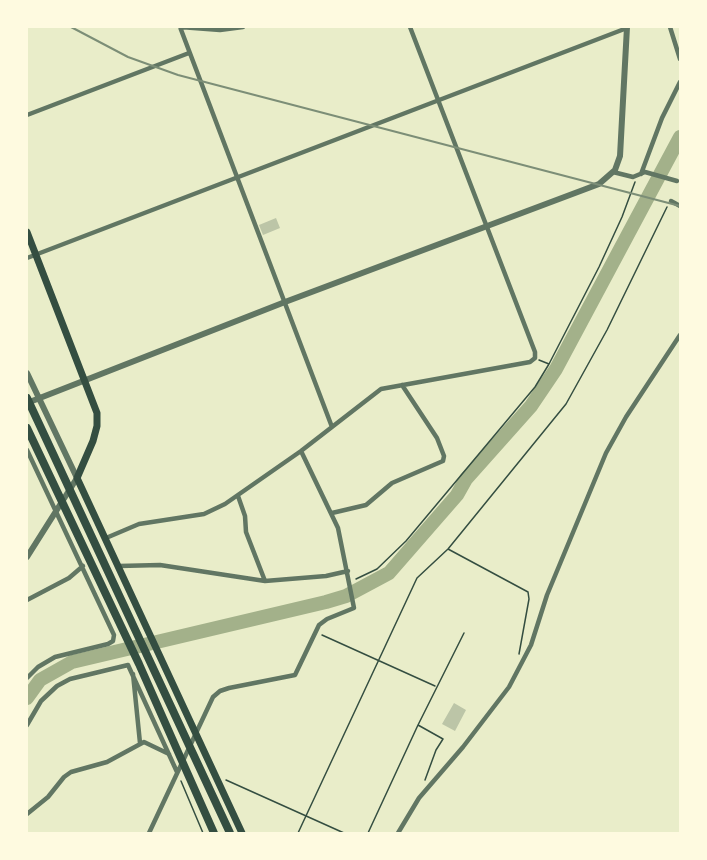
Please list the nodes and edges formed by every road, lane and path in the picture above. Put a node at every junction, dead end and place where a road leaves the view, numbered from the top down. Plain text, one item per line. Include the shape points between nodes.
1 (180, 27) edge
2 (243, 27) edge
3 (410, 27) edge
4 (627, 27) edge
5 (670, 27) edge
6 (189, 52) junction
7 (680, 57) edge
8 (680, 82) edge
9 (439, 100) junction
10 (27, 115) edge
11 (613, 172) junction
12 (639, 176) junction
13 (237, 177) junction
14 (677, 181) dead end
15 (671, 201) joint
16 (680, 206) edge
17 (485, 226) junction
18 (27, 232) edge
19 (36, 255) junction
20 (27, 258) edge
21 (285, 302) junction
22 (680, 334) edge
23 (535, 358) junction
24 (549, 364) junction
25 (27, 374) edge
26 (85, 381) junction
27 (402, 385) junction
28 (27, 398) edge
29 (39, 398) junction
30 (27, 403) edge
31 (332, 427) junction
32 (27, 428) edge
33 (27, 450) edge
34 (301, 451) junction
35 (77, 478) junction
36 (238, 496) junction
37 (56, 511) junction
38 (332, 513) junction
39 (106, 538) junction
40 (448, 549) junction
41 (111, 551) junction
42 (27, 557) edge
43 (119, 566) junction
44 (83, 567) junction
45 (348, 572) junction
46 (265, 581) junction
47 (350, 582) junction
48 (27, 600) edge
49 (316, 632) junction
50 (464, 633) dead end
51 (378, 661) junction
52 (519, 666) junction
53 (133, 674) junction
54 (27, 678) edge
55 (436, 687) junction
56 (27, 725) edge
57 (418, 725) junction
58 (196, 733) junction
59 (140, 743) junction
60 (169, 754) junction
61 (177, 772) junction
62 (220, 777) dead end
63 (419, 798) junction
64 (27, 814) edge
65 (306, 815) junction
66 (149, 833) edge
67 (203, 833) edge
68 (214, 833) edge
69 (230, 833) edge
70 (242, 833) edge
71 (298, 833) edge
72 (344, 833) edge
73 (368, 833) edge
74 (398, 833) edge

1 - 2 street
1 - 6 street
3 - 9 street
4 - 9 street
4 - 11 street via 621,148
5 - 7 street
6 - 10 street
6 - 13 street
8 - 12 street
9 - 13 street
9 - 17 street
11 - 12 street
11 - 17 street via 591,188
12 - 14 street via 645,172
12 - 24 path
13 - 19 street
13 - 21 street
15 - 16 street
15 - 40 path via 566,404
17 - 21 street
17 - 23 street
18 - 19 main road
19 - 20 street
19 - 26 main road
21 - 26 street
21 - 31 street
22 - 52 street via 606,453 551,585 531,645
23 - 24 path
23 - 27 street
24 - 47 path via 535,387 406,541 376,569
25 - 29 street
26 - 29 street
26 - 35 main road via 97,413 97,426
27 - 31 street via 381,389
27 - 38 street via 437,438 443,461 392,483 366,505
28 - 69 highway
29 - 30 street
29 - 35 street
31 - 34 street
32 - 68 highway
33 - 37 street
34 - 36 street
34 - 38 street
35 - 37 street
35 - 39 main road
36 - 39 street via 204,514 139,525
36 - 46 street via 246,532
37 - 42 street
37 - 44 street
38 - 45 street
39 - 41 main road
40 - 51 path via 417,578
40 - 52 path via 528,592
41 - 43 main road
41 - 44 street
43 - 46 street via 160,565
43 - 58 main road
44 - 48 street
44 - 54 street via 113,631 113,641 55,657
45 - 46 street
45 - 47 street
47 - 49 street via 354,606 323,621
49 - 51 path
49 - 58 street via 295,675 220,691 213,697
50 - 55 path
51 - 55 path
51 - 65 path
52 - 63 street via 509,687
53 - 56 street via 125,665 64,682 41,701
53 - 59 street
53 - 60 street
55 - 57 path
57 - 63 path via 444,739 436,750
57 - 73 path
58 - 61 street
58 - 70 main road
59 - 60 street
59 - 64 street via 107,762 68,774
60 - 61 street
61 - 66 street
61 - 67 path
62 - 65 path
63 - 74 street
65 - 71 path
65 - 72 path

